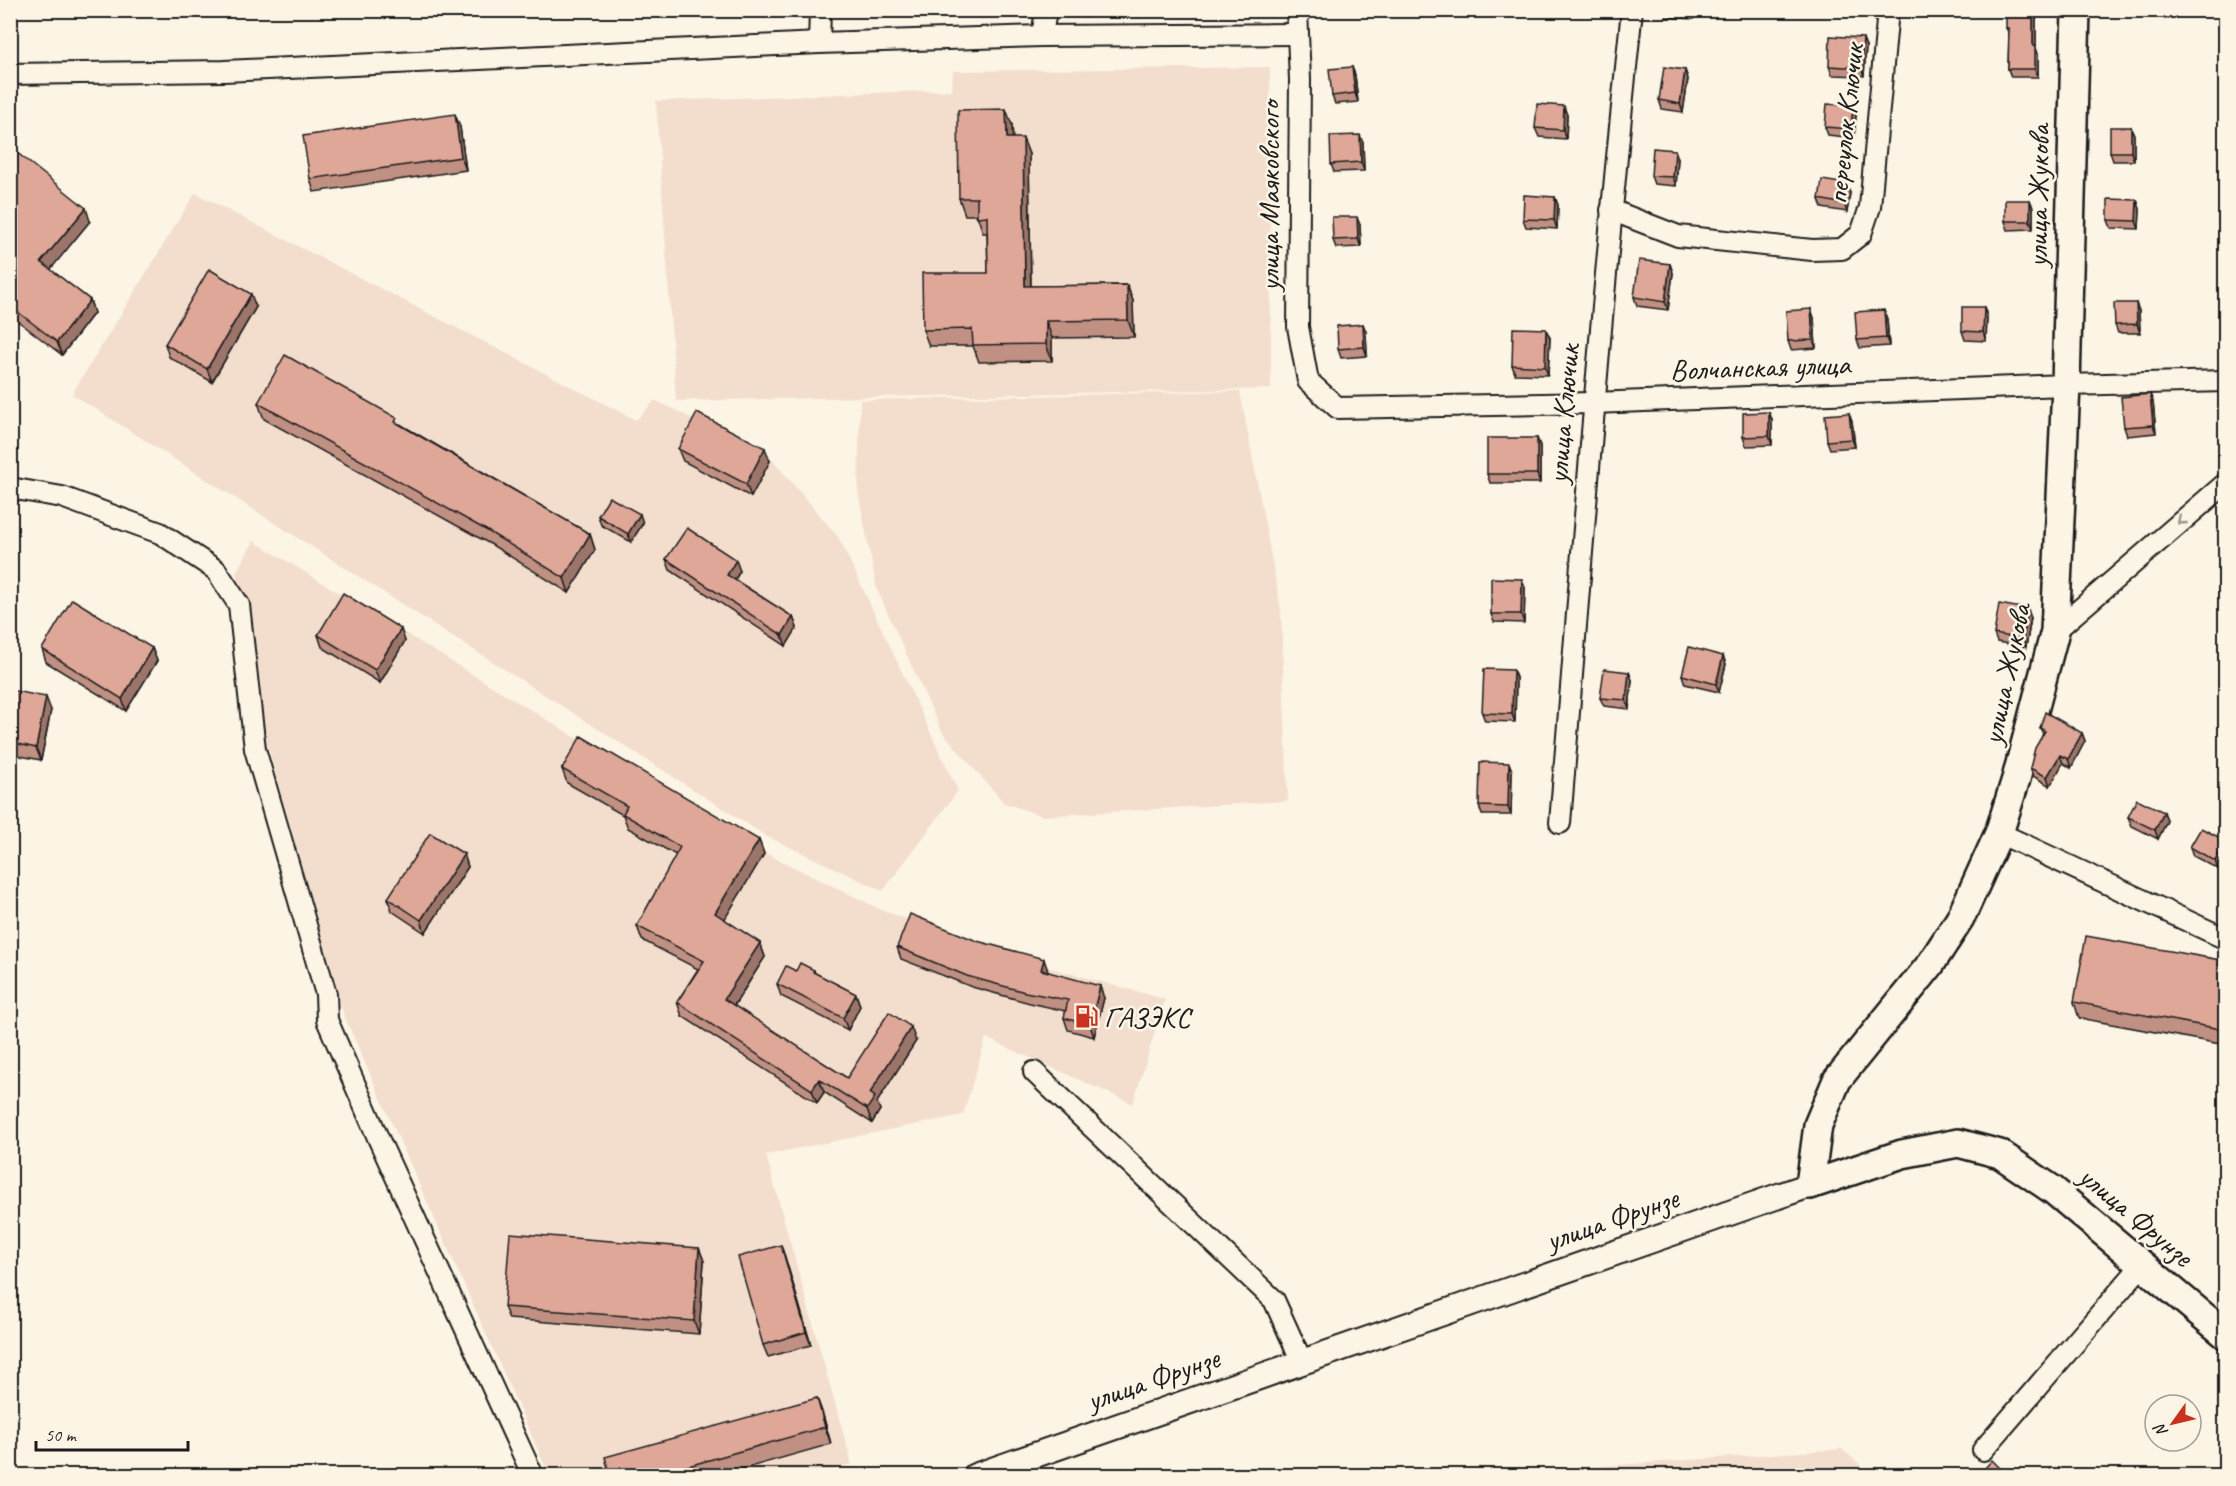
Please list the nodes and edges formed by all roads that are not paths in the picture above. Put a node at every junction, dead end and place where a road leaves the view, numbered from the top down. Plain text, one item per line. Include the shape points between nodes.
1 (820, 10) edge
2 (1046, 10) edge
3 (1297, 10) edge
4 (1632, 10) edge
5 (1888, 10) edge
6 (2076, 10) edge
7 (1297, 34) junction
8 (1042, 36) junction
9 (819, 43) junction
10 (10, 75) edge
11 (1611, 210) junction
12 (1308, 381) joint
13 (2226, 381) edge
14 (2067, 385) junction
15 (1593, 404) junction
16 (2226, 483) edge
17 (10, 488) edge
18 (2055, 631) junction
19 (1560, 824) dead end
20 (1998, 833) junction
21 (2226, 939) edge
22 (1034, 1072) dead end
23 (1810, 1185) junction
24 (2142, 1265) junction
25 (2226, 1335) edge
26 (1302, 1362) junction
27 (1983, 1450) dead end
28 (533, 1476) edge
29 (975, 1476) edge

1 - 9 street
2 - 8 street
3 - 7 street, улица Маяковского
4 - 11 street, улица Ключик
5 - 11 street, переулок Ключик via 1870,207 1861,234 1842,249 1678,236
6 - 14 main road, улица Жукова
7 - 8 street
7 - 12 street, улица Маяковского via 1298,327
8 - 9 street
9 - 10 street via 224,71
11 - 15 street, улица Ключик
12 - 15 street, Волчанская улица via 1338,408
13 - 14 street, Волчанская улица
14 - 15 street, Волчанская улица
14 - 18 main road, улица Жукова
15 - 19 street, улица Ключик
16 -> 18 street
17 - 28 street via 62,497 160,533 216,570 239,605 255,749 326,994 327,1020
18 - 20 main road, улица Жукова
20 - 21 street
20 - 23 main road, улица Жукова via 1960,919 1930,965 1837,1080 1818,1125
22 - 26 street via 1274,1300
23 - 24 main road, улица Фрунзе via 1902,1154 1958,1143 2000,1154 2053,1190
23 - 26 street, улица Фрунзе
24 - 25 main road, улица Фрунзе
24 - 27 street
26 - 29 street, улица Фрунзе

